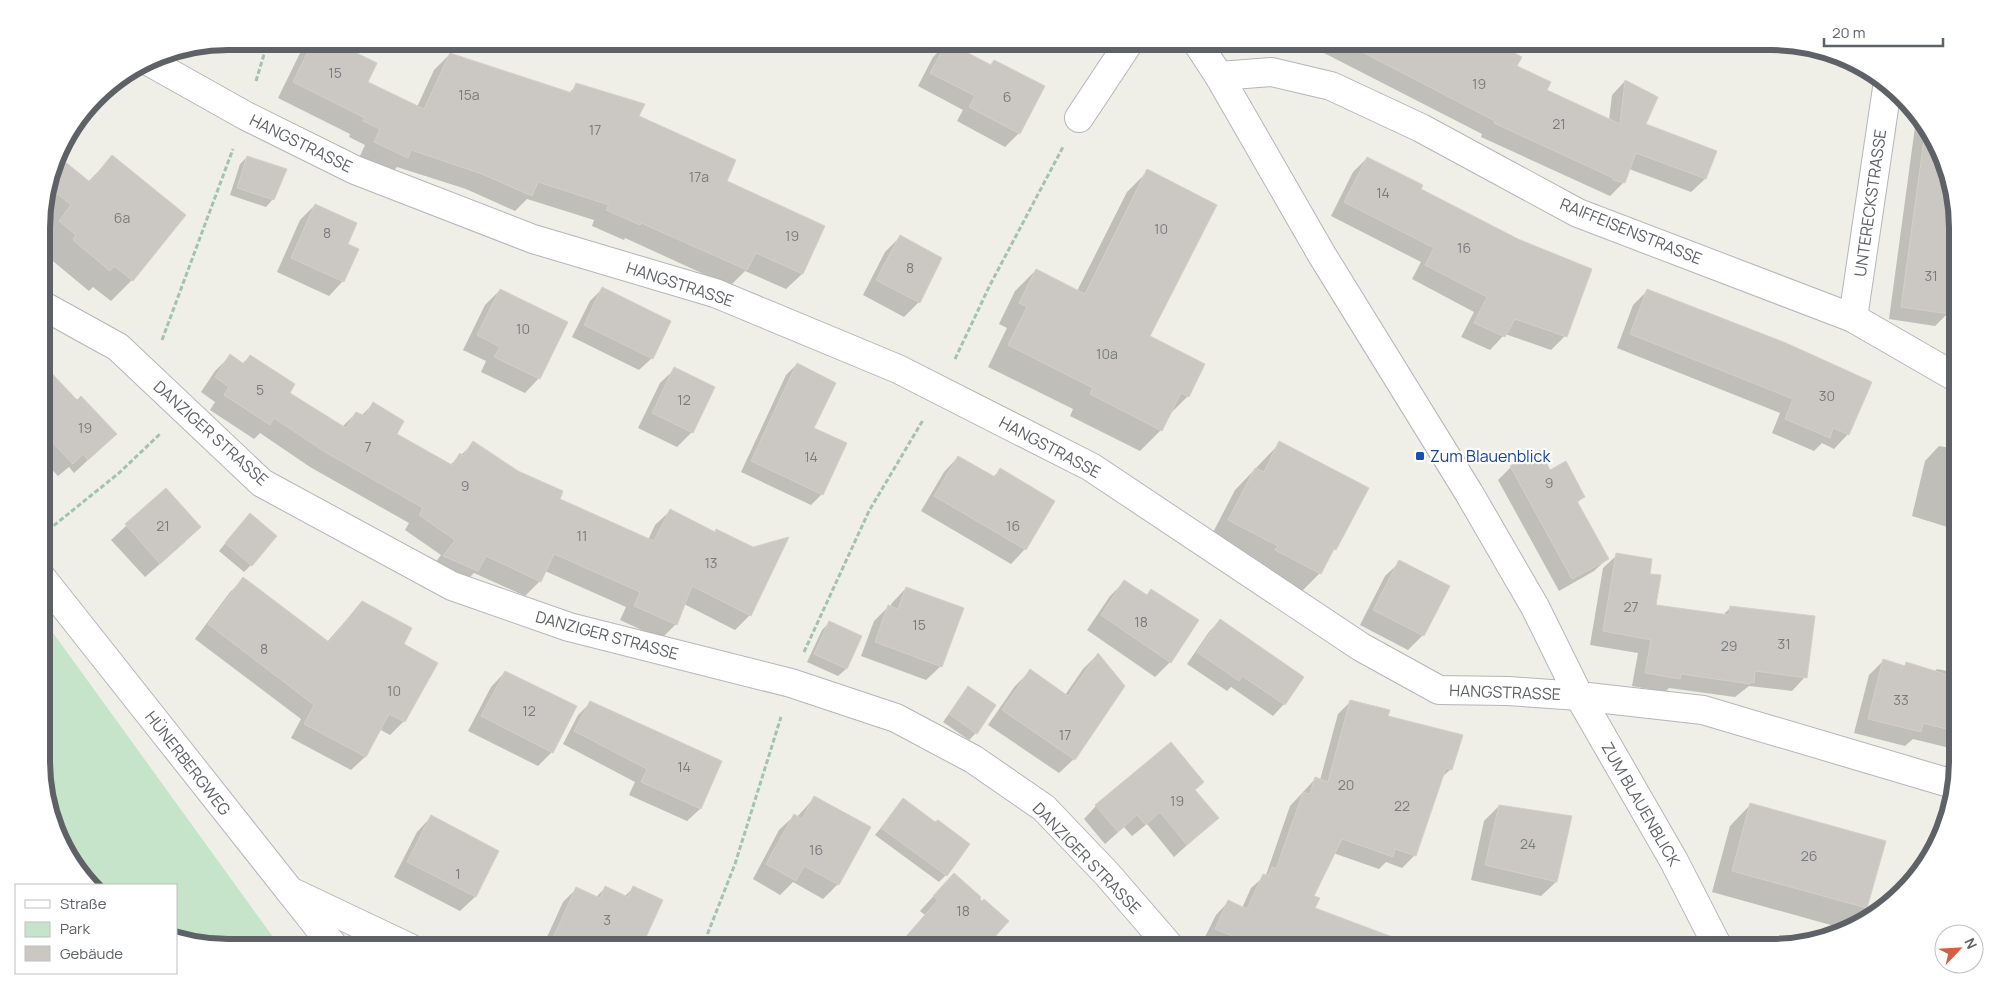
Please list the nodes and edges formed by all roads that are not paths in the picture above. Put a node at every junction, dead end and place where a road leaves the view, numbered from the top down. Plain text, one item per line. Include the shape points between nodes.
1 (1124, 50) edge
2 (1202, 50) edge
3 (156, 65) edge
4 (1218, 76) junction
5 (1886, 93) edge
6 (1079, 118) road end
7 (50, 309) edge
8 (1853, 318) junction
9 (1949, 373) edge
10 (50, 588) edge
11 (1579, 696) junction
12 (1947, 783) edge
13 (288, 890) junction
14 (328, 939) edge
15 (391, 939) edge
16 (1163, 939) edge
17 (1714, 939) edge

1 - 6 street
2 - 4 street, ZUM BLAUENBLICK
3 - 11 street, HANGSTRASSE via 246,116 355,170 534,238 715,292 940,390 1091,467 1361,647 1439,690
4 - 8 street, RAIFFEISENSTRASSE via 1272,72 1331,86 1420,128 1578,213
4 - 11 street, ZUM BLAUENBLICK via 1322,255 1469,492
5 - 8 street, UNTERECKSTRASSE
7 - 16 street, DANZIGER STRASSE via 118,347 262,483 452,586 569,627 791,683 896,718 973,759 1044,808
8 - 9 street, RAIFFEISENSTRASSE
10 - 13 street, HÜNERBERGWEG
11 - 12 street, HANGSTRASSE via 1703,710
11 - 17 street, ZUM BLAUENBLICK via 1674,861
13 - 14 street, HÜNERBERGWEG
13 - 15 street

